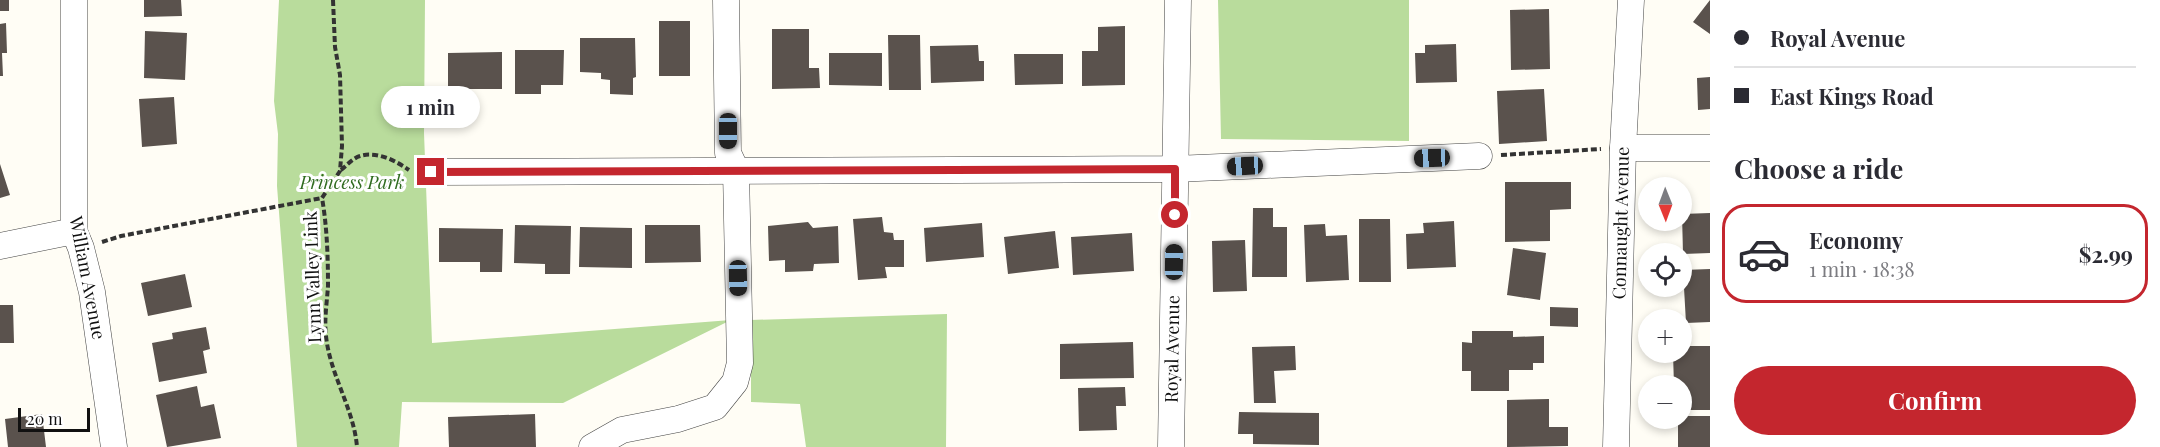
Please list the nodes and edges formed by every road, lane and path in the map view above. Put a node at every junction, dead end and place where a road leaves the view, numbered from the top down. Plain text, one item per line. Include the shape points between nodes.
1 (74, 0) edge
2 (333, 0) edge
3 (726, 0) edge
4 (1178, 0) edge
5 (1631, 0) edge
6 (1623, 148) junction
7 (1710, 148) edge
8 (1479, 156) joint
9 (1175, 169) junction
10 (736, 170) junction
11 (340, 171) junction
12 (431, 172) joint
13 (322, 198) junction
14 (78, 239) junction
15 (0, 246) edge
16 (114, 447) edge
17 (357, 447) edge
18 (592, 447) edge
19 (1171, 447) edge
20 (1616, 447) edge

1 - 14 street, William Avenue
2 - 11 path via 342,116
3 - 10 street via 728,153
4 - 9 street, Royal Avenue
5 - 6 street, Connaught Avenue
6 - 7 street
6 - 8 path
6 - 20 street, Connaught Avenue
8 - 9 street
9 - 10 street
9 - 19 street, Royal Avenue
10 - 12 street
10 - 18 street via 740,363 735,382 715,407 622,430
11 - 12 path via 358,156 374,155 404,166 420,178
11 - 13 path, Lynn Valley Link
13 - 14 path via 121,236
13 - 17 path, Lynn Valley Link via 328,284 326,337 356,432
14 - 15 street
14 - 16 street, William Avenue via 92,292

